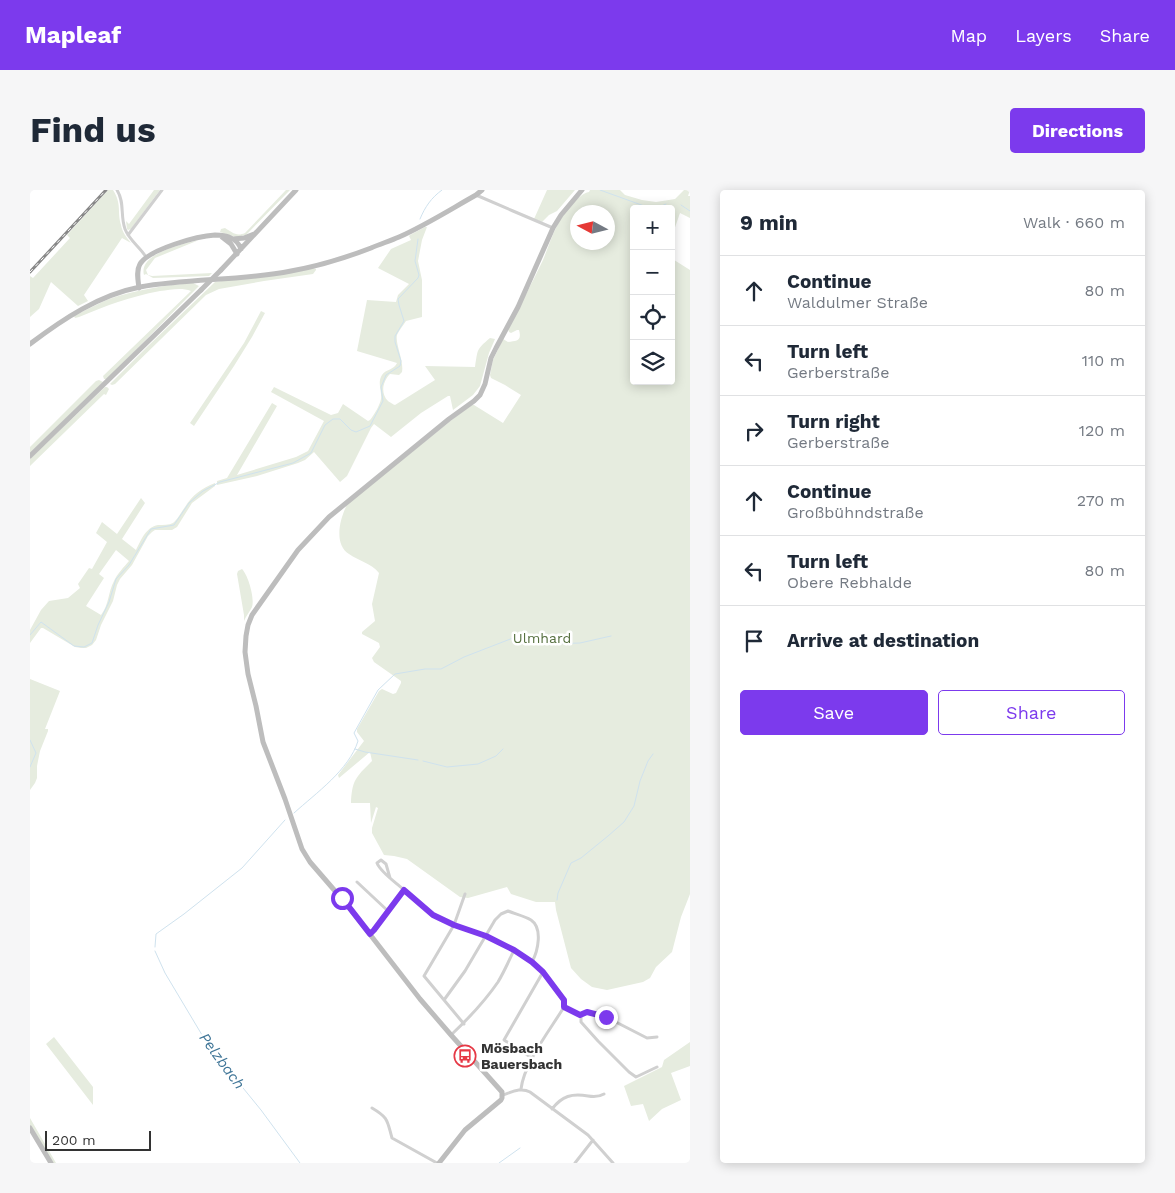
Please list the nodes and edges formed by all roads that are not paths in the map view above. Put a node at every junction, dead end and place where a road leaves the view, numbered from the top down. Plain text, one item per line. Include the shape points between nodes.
1 (117, 190) edge
2 (162, 190) edge
3 (296, 190) edge
4 (482, 190) edge
5 (582, 190) edge
6 (476, 195) junction
7 (553, 228) junction
8 (256, 232) junction
9 (128, 235) junction
10 (222, 236) junction
11 (233, 239) junction
12 (239, 252) junction
13 (146, 258) junction
14 (139, 288) junction
15 (30, 344) edge
16 (30, 456) edge
17 (390, 878) junction
18 (357, 882) dead end
19 (404, 890) junction
20 (465, 894) dead end
21 (388, 910) junction
22 (454, 925) junction
23 (370, 934) junction
24 (486, 936) junction
25 (514, 950) junction
26 (532, 962) junction
27 (543, 972) junction
28 (444, 1000) junction
29 (564, 1007) junction
30 (580, 1015) junction
31 (464, 1024) junction
32 (451, 1035) junction
33 (656, 1037) dead end
34 (532, 1058) junction
35 (657, 1067) dead end
36 (521, 1089) junction
37 (604, 1094) dead end
38 (503, 1095) junction
39 (372, 1108) dead end
40 (552, 1109) junction
41 (30, 1128) edge
42 (593, 1140) junction
43 (51, 1163) edge
44 (438, 1163) edge
45 (575, 1163) edge
46 (612, 1163) edge

1 - 9 street
2 - 9 street
3 - 8 street
4 - 6 street
5 - 7 street
6 - 7 street
6 - 14 street via 398,238 333,261 265,276
7 - 23 street via 491,358 480,395 329,517 298,550 248,625 246,662 261,732 299,843 310,862
8 - 11 street
8 - 12 street
9 - 13 street
10 - 11 street
10 - 12 street
10 - 13 street via 176,243
11 - 12 street
12 - 16 street, bridge
13 - 14 street via 139,266
14 - 15 street via 86,307
17 - 17 street via 379,868 381,860 386,864
17 - 19 street
18 - 21 street
19 - 21 street
19 - 22 street via 433,915
20 - 22 street
21 - 23 street
22 - 24 street
22 - 28 street via 424,976
23 - 32 street
24 - 25 street
24 - 26 street via 501,914 508,911 530,920 537,930 538,940
24 - 28 street
25 - 26 street
25 - 31 street via 499,980
26 - 27 street
27 - 29 street via 564,1000
27 - 34 street via 504,1040
28 - 31 street
29 - 30 street
29 - 34 street
30 - 33 street via 587,1012 606,1017 648,1038
30 - 35 street via 581,1022 598,1041 636,1077
31 - 32 street
32 - 38 street
34 - 36 street
36 - 38 street
36 - 40 street
37 - 40 street via 595,1097 568,1095
38 - 44 street via 465,1130
39 - 44 street via 385,1116 392,1138
40 - 42 street
41 - 43 street
42 - 45 street
42 - 46 street

